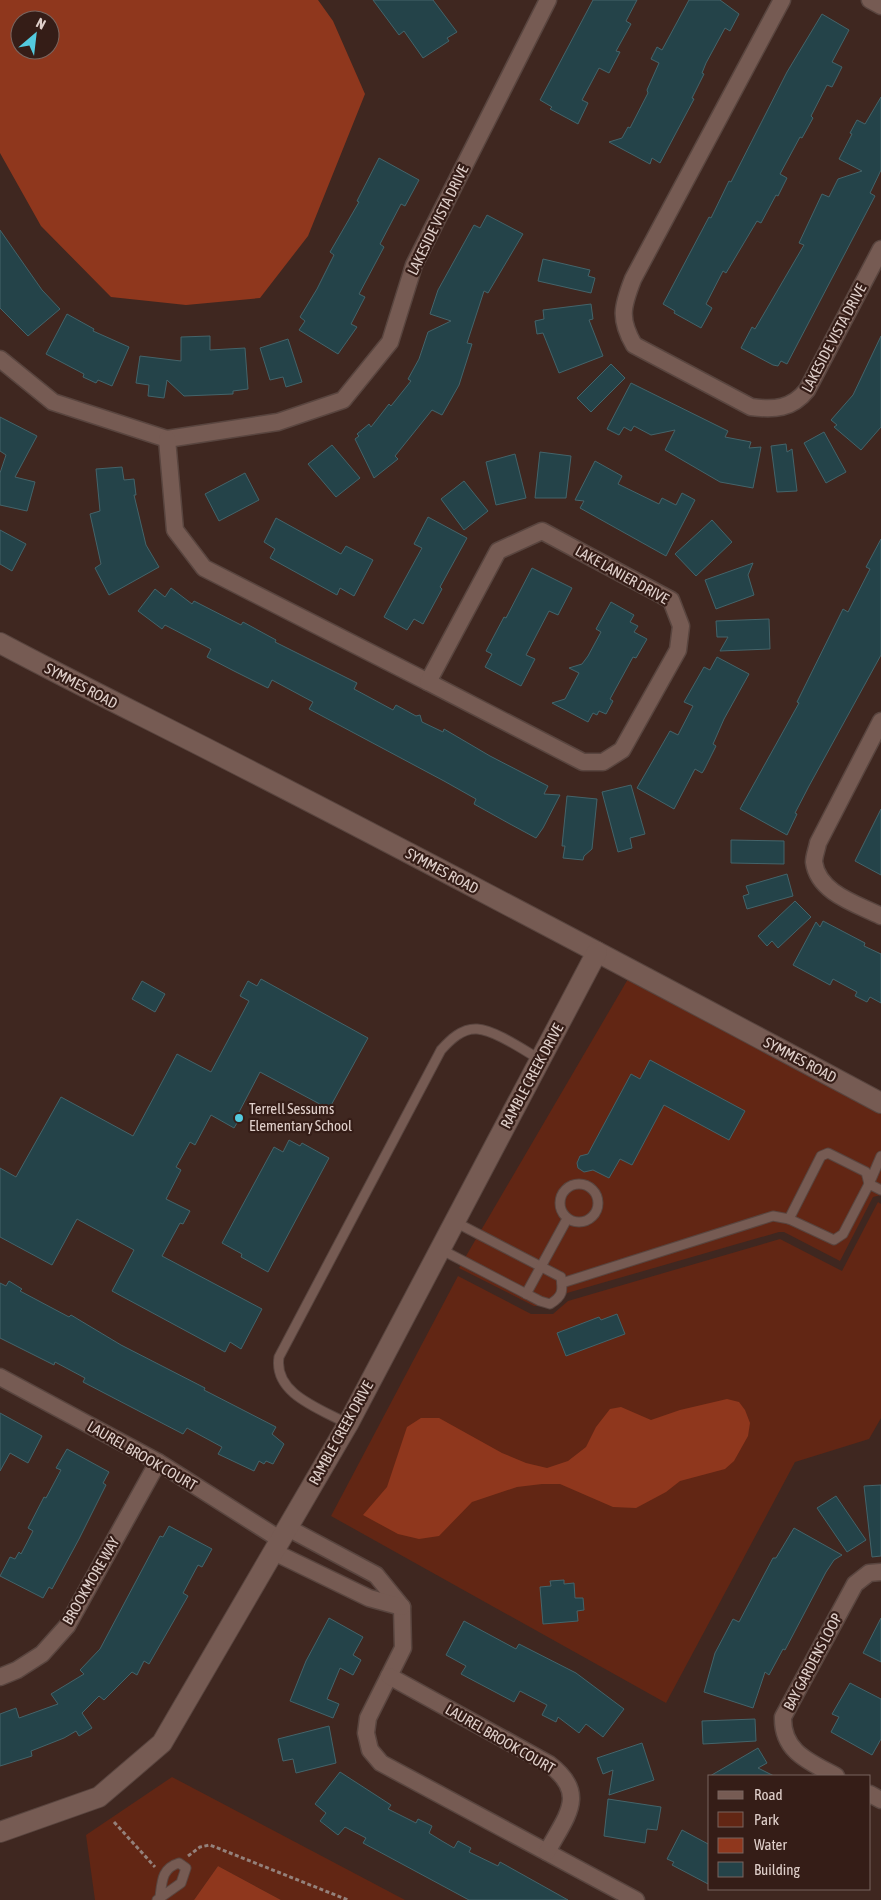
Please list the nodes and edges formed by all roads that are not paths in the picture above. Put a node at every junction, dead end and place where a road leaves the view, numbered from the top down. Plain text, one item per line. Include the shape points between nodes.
1 (548, 0) edge
2 (782, 0) edge
3 (870, 0) edge
4 (881, 6) edge
5 (881, 250) edge
6 (0, 359) edge
7 (167, 439) junction
8 (0, 643) edge
9 (428, 682) junction
10 (881, 721) edge
11 (881, 916) edge
12 (597, 952) junction
13 (541, 1060) junction
14 (881, 1103) edge
15 (881, 1156) edge
16 (869, 1184) junction
17 (881, 1190) edge
18 (567, 1218) junction
19 (789, 1219) junction
20 (455, 1222) junction
21 (440, 1249) junction
22 (542, 1266) junction
23 (562, 1283) junction
24 (526, 1294) junction
25 (0, 1377) edge
26 (348, 1424) junction
27 (158, 1462) junction
28 (281, 1540) junction
29 (881, 1572) edge
30 (402, 1607) junction
31 (389, 1676) junction
32 (0, 1677) edge
33 (834, 1775) edge
34 (0, 1832) edge
35 (547, 1852) junction
36 (159, 1898) edge
37 (636, 1900) edge

1 - 7 street, LAKESIDE VISTA DRIVE via 414,265 390,342 343,400 278,422
2 - 5 street, LAKESIDE VISTA DRIVE via 633,279 623,316 626,330 634,345 751,407 785,407 800,400 807,390
3 - 4 street
6 - 7 street, LAKESIDE VISTA DRIVE via 53,402
7 - 9 street, LAKE LANIER DRIVE via 175,530 204,568
8 - 12 street, SYMMES ROAD
9 - 9 street, LAKE LANIER DRIVE via 583,762 603,762 622,750 678,650 681,626 672,600 542,531 498,551
10 - 11 street via 818,843 814,860 819,877 831,891
12 - 13 street, RAMBLE CREEK DRIVE
12 - 14 street, SYMMES ROAD
13 - 20 street, RAMBLE CREEK DRIVE
13 - 26 lane via 477,1029 462,1032 441,1050 279,1357 277,1368 282,1381 293,1394
15 - 16 lane
16 - 17 lane
16 - 19 lane via 842,1234 834,1240
16 - 19 lane via 866,1172 828,1153 822,1156
18 - 18 lane via 560,1204 563,1192 573,1184 591,1188 598,1205 593,1216 582,1222
18 - 22 lane
19 - 23 lane via 773,1216
20 - 21 street, RAMBLE CREEK DRIVE
20 - 22 lane
21 - 24 lane
21 - 26 street, RAMBLE CREEK DRIVE
22 - 23 lane via 561,1276
22 - 24 lane
23 - 24 lane via 560,1298 550,1304
25 - 27 street, LAUREL BROOK COURT
26 - 28 street, RAMBLE CREEK DRIVE
27 - 28 street, LAUREL BROOK COURT
27 - 32 street, BROOKMORE WAY via 66,1626 42,1654
28 - 30 street, LAUREL BROOK COURT via 369,1598
28 - 30 street, LAUREL BROOK COURT via 376,1575
28 - 34 street, RAMBLE CREEK DRIVE via 162,1743 99,1797
29 - 33 street, BAY GARDENS LOOP via 869,1573 855,1584 783,1717 783,1733 800,1757
30 - 31 street via 404,1648
31 - 35 street via 368,1718 366,1733 370,1750 381,1763
31 - 35 street, LAUREL BROOK COURT via 549,1764 563,1775 571,1787 570,1807
35 - 37 street
36 - 36 lane via 162,1877 171,1865 180,1863 186,1868 181,1883

